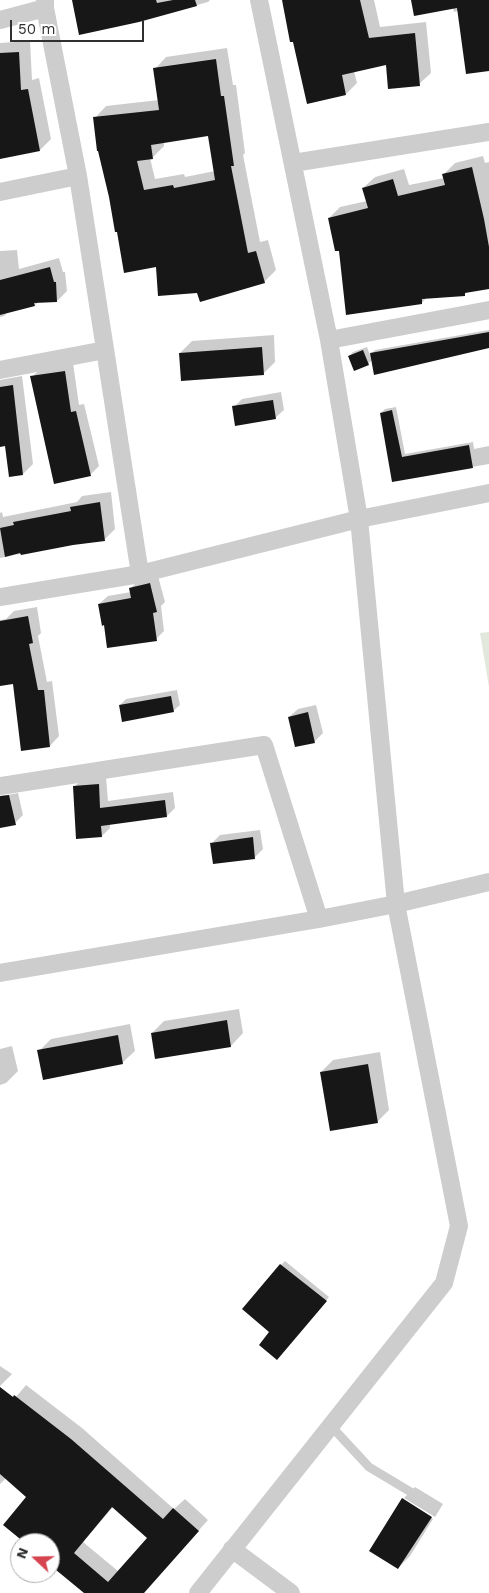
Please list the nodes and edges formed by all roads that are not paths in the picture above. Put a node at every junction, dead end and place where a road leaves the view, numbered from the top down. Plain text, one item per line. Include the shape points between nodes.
1 (259, 0) edge
2 (45, 4) edge
3 (0, 20) edge
4 (489, 132) edge
5 (293, 163) junction
6 (78, 176) junction
7 (0, 192) edge
8 (489, 310) edge
9 (329, 340) junction
10 (105, 350) junction
11 (0, 370) edge
12 (489, 493) edge
13 (359, 519) junction
14 (140, 574) junction
15 (0, 597) edge
16 (0, 786) edge
17 (489, 882) edge
18 (396, 904) junction
19 (319, 919) junction
20 (0, 973) edge
21 (331, 1426) junction
22 (434, 1506) dead end
23 (232, 1549) junction
24 (198, 1593) edge
25 (291, 1593) edge

1 - 5 street
2 - 3 street
2 - 6 street
4 - 5 street
5 - 9 street
6 - 7 street
6 - 10 street
8 - 9 street
9 - 13 street
10 - 11 street
10 - 14 street
12 - 13 street
13 - 14 street
13 - 18 street
14 - 15 street
16 - 19 street via 264,745
17 - 18 street
18 - 19 street
18 - 21 street via 460,1226 444,1283
19 - 20 street
21 - 22 lane via 369,1466
21 - 23 street
23 - 24 street
23 - 25 street

